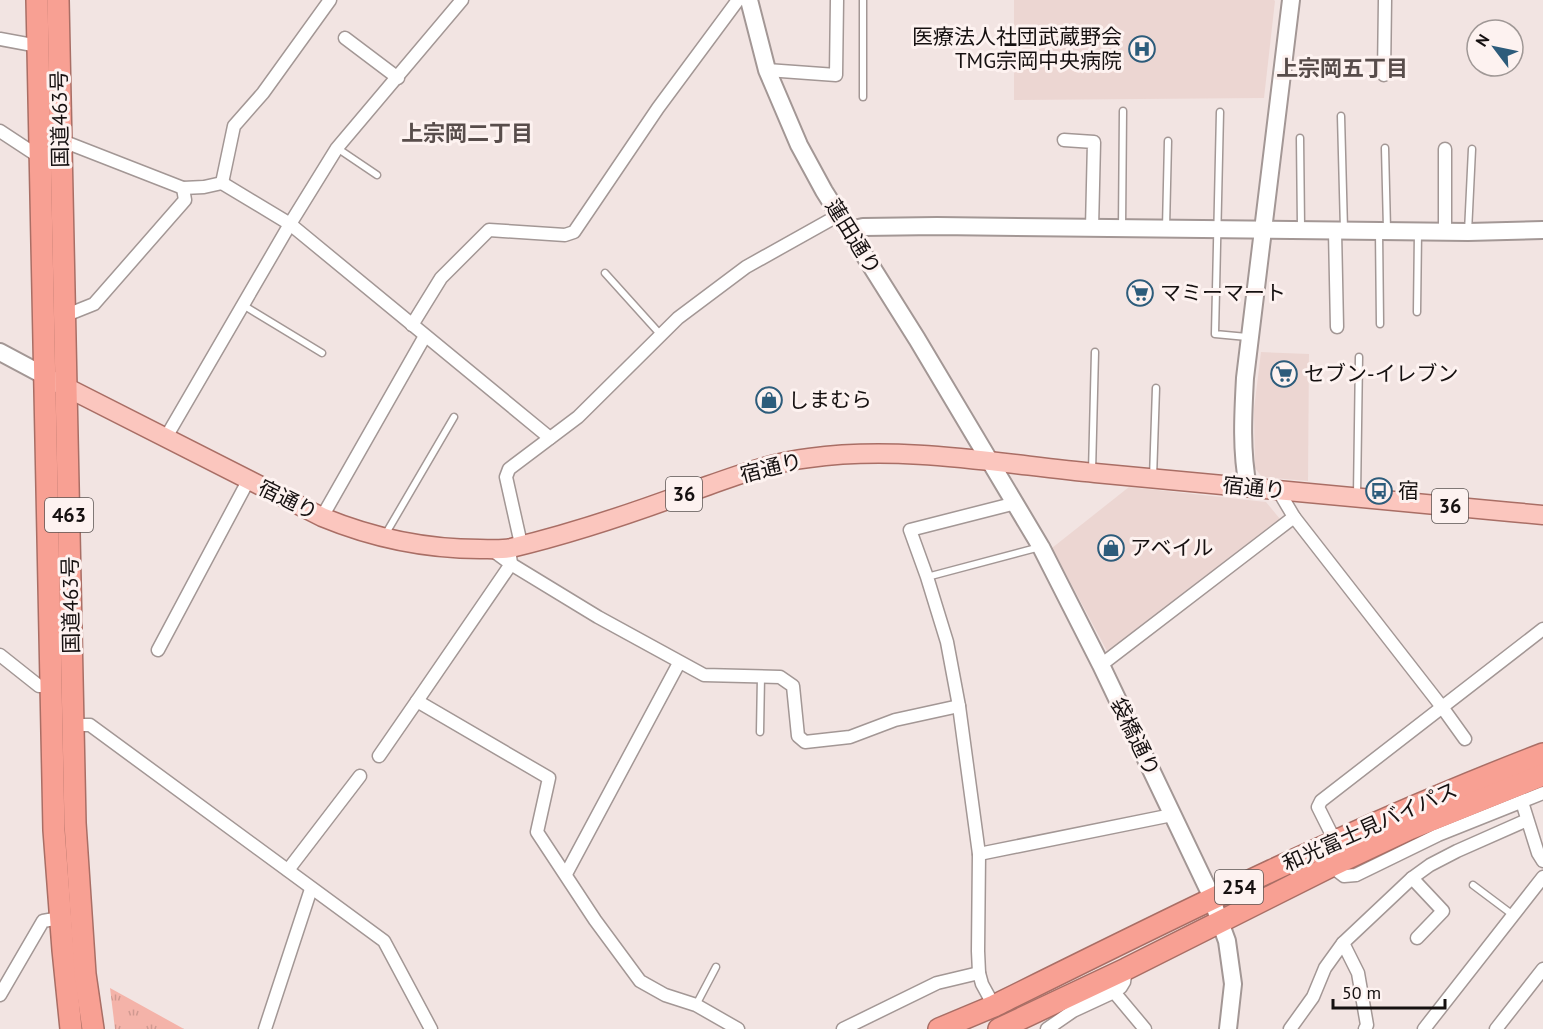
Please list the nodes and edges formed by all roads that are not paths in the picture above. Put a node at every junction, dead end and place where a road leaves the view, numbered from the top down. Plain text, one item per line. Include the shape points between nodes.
1 (37, 0) edge
2 (58, 0) edge
3 (330, 0) edge
4 (462, 0) edge
5 (738, 0) edge
6 (749, 0) edge
7 (837, 0) edge
8 (863, 0) edge
9 (1291, 0) edge
10 (1385, 0) edge
11 (345, 38) dead end
12 (0, 39) edge
13 (38, 46) junction
14 (767, 70) junction
15 (1384, 75) dead end
16 (398, 78) junction
17 (863, 97) dead end
18 (1123, 111) dead end
19 (1220, 112) dead end
20 (1341, 116) dead end
21 (0, 131) edge
22 (1300, 138) dead end
23 (60, 140) junction
24 (1064, 140) dead end
25 (1168, 141) dead end
26 (337, 148) junction
27 (1385, 148) dead end
28 (1445, 149) dead end
29 (1472, 149) dead end
30 (40, 158) junction
31 (377, 175) dead end
32 (222, 183) junction
33 (183, 188) junction
34 (839, 215) junction
35 (290, 224) junction
36 (1092, 228) junction
37 (1122, 228) junction
38 (1166, 229) junction
39 (1218, 230) junction
40 (1263, 230) junction
41 (1543, 230) edge
42 (850, 231) junction
43 (1292, 231) junction
44 (1340, 231) junction
45 (1383, 231) junction
46 (1418, 232) junction
47 (1445, 232) junction
48 (1468, 232) junction
49 (605, 273) dead end
50 (243, 305) junction
51 (1417, 312) dead end
52 (64, 316) junction
53 (1380, 324) dead end
54 (412, 325) junction
55 (1337, 327) dead end
56 (660, 334) junction
57 (425, 336) junction
58 (1250, 338) junction
59 (0, 352) edge
60 (1095, 352) dead end
61 (322, 353) dead end
62 (1359, 357) dead end
63 (45, 376) junction
64 (67, 388) junction
65 (1156, 388) dead end
66 (454, 417) dead end
67 (549, 438) junction
68 (165, 439) junction
69 (989, 461) junction
70 (1092, 473) junction
71 (1153, 478) junction
72 (248, 481) junction
73 (1253, 488) junction
74 (1278, 490) junction
75 (1357, 498) junction
76 (1016, 503) junction
77 (1543, 515) edge
78 (322, 517) junction
79 (1294, 517) junction
80 (383, 538) junction
81 (1041, 547) junction
82 (514, 552) junction
83 (927, 577) junction
84 (1543, 629) edge
85 (158, 650) dead end
86 (0, 655) edge
87 (679, 663) junction
88 (1101, 665) junction
89 (761, 676) junction
90 (50, 686) junction
91 (417, 701) junction
92 (959, 706) junction
93 (1441, 708) junction
94 (72, 725) junction
95 (760, 732) dead end
96 (1465, 739) dead end
97 (1543, 754) edge
98 (379, 756) dead end
99 (1543, 775) edge
100 (360, 776) dead end
101 (1543, 793) edge
102 (1522, 802) junction
103 (1172, 814) junction
104 (1527, 820) junction
105 (1335, 841) junction
106 (979, 854) junction
107 (1543, 861) edge
108 (1331, 866) junction
109 (288, 870) junction
110 (566, 874) junction
111 (1543, 877) edge
112 (1412, 878) junction
113 (1473, 885) dead end
114 (311, 889) junction
115 (1211, 900) junction
116 (1513, 915) junction
117 (60, 918) junction
118 (1221, 922) junction
119 (1417, 938) dead end
120 (1343, 943) junction
121 (716, 967) dead end
122 (1126, 969) junction
123 (1543, 969) edge
124 (979, 973) junction
125 (1114, 992) junction
126 (0, 995) edge
127 (696, 1005) junction
128 (994, 1006) junction
129 (1367, 1028) edge
130 (71, 1029) edge
131 (93, 1029) edge
132 (265, 1029) edge
133 (431, 1029) edge
134 (738, 1029) edge
135 (843, 1029) edge
136 (939, 1029) edge
137 (999, 1029) edge
138 (1047, 1029) edge
139 (1145, 1029) edge
140 (1228, 1029) edge
141 (1290, 1029) edge
142 (1424, 1029) edge
143 (1496, 1029) edge

1 - 13 highway, 国道463号 / 463
2 - 23 highway, 国道463号 / 463
3 - 32 street via 263,93 234,126
4 - 16 street
5 - 54 street via 574,232 565,235 489,231 441,278
6 - 14 street, 蓮田通り
7 - 14 street via 836,75
8 - 17 lane
9 - 40 street
10 - 15 street
11 - 16 street
12 - 13 street
13 - 30 highway, 国道463号 / 463
14 - 34 street, 蓮田通り via 799,145
16 - 26 street
18 - 37 lane
19 - 39 lane
20 - 44 lane
21 - 30 street
22 - 43 lane
23 - 33 street
23 - 52 highway, 国道463号 / 463
24 - 36 street via 1094,142
25 - 38 lane
26 - 31 lane
26 - 35 street
27 - 45 lane
28 - 47 street
29 - 48 lane
30 - 63 highway, 国道463号 / 463
32 - 33 street
32 - 35 street
33 - 52 street via 185,200 94,304
34 - 42 street, 蓮田通り
34 - 56 street via 746,267
35 - 50 street
35 - 54 street
36 - 37 street
36 - 42 street via 937,226 863,227
37 - 38 street
38 - 39 street
39 - 40 street
39 - 58 lane via 1215,334
40 - 43 street
40 - 58 street
41 - 48 street
42 - 69 street, 蓮田通り
43 - 44 street
44 - 45 street
44 - 55 street
45 - 46 street
45 - 53 lane
46 - 47 street
46 - 51 lane
47 - 48 street
49 - 56 lane
50 - 61 lane
50 - 68 street
52 - 64 highway, 国道463号 / 463
54 - 57 street
56 - 67 street via 578,417
57 - 67 street
57 - 78 street
58 - 73 street via 1242,435 1244,467
59 - 63 street
60 - 70 lane
62 - 75 lane
63 - 64 main road, 宿通り / 36
63 - 90 highway, 国道463号 / 463
64 - 68 main road, 宿通り / 36
64 - 94 highway, 国道463号 / 463
65 - 71 lane
66 - 80 lane
67 - 82 street via 509,469 506,477
68 - 72 main road, 宿通り / 36
69 - 70 main road, 宿通り / 36
69 - 76 street, 袋橋通り
69 - 82 main road, 宿通り / 36 via 891,454 809,458 755,469
70 - 71 main road, 宿通り / 36
71 - 73 main road, 宿通り / 36
72 - 78 main road, 宿通り / 36
72 - 85 street
73 - 74 main road, 宿通り / 36
74 - 75 main road, 宿通り / 36
74 - 79 street
75 - 77 main road, 宿通り / 36
76 - 81 street, 袋橋通り
76 - 83 street via 910,530
78 - 80 main road, 宿通り / 36
79 - 88 street
79 - 93 street
80 - 82 main road, 宿通り / 36 via 436,547
81 - 83 lane
81 - 88 street, 袋橋通り
82 - 87 street
82 - 91 street
83 - 92 street via 947,642
84 - 93 street
86 - 90 street via 39,686
87 - 89 street via 704,675
87 - 110 street
88 - 103 street, 袋橋通り
89 - 92 street via 780,677 792,686 798,736 805,742 850,736 895,720
89 - 95 lane
90 - 117 highway, 国道463号 / 463
91 - 98 street
91 - 110 street via 549,778 537,831
92 - 106 street
93 - 96 street
93 - 105 street via 1321,801 1318,807
94 - 109 street via 90,725
94 - 131 highway, 国道463号 / 463 via 85,974
97 - 105 highway, 和光富士見バイパス / 254
99 - 108 highway, 和光富士見バイパス / 254 via 1409,829
100 - 109 street
101 - 102 street
102 - 104 street
102 - 108 street via 1356,875 1344,876
103 - 106 street
103 - 115 street, 袋橋通り
104 - 107 street
104 - 112 street via 1456,851
105 - 115 highway, 和光富士見バイパス / 254
106 - 124 street
108 - 118 highway, 和光富士見バイパス / 254
109 - 114 street
110 - 127 street via 640,981 665,995
111 - 116 street
112 - 119 street via 1443,911
112 - 120 street
113 - 116 lane
114 - 132 street
114 - 133 street via 384,941
115 - 118 street, 袋橋通り
115 - 128 highway, 和光富士見バイパス / 254
116 - 142 street
117 - 126 street via 43,921
117 - 130 highway, 国道463号 / 463
118 - 122 highway, 和光富士見バイパス / 254
118 - 140 street, 袋橋通り via 1233,984
120 - 129 street via 1358,973
120 - 141 street
121 - 127 lane
122 - 125 street via 1124,982
122 - 137 highway, 和光富士見バイパス / 254
123 - 143 street
124 - 128 street
124 - 135 street via 937,983
125 - 138 street via 1073,1011
125 - 139 street
127 - 134 street
128 - 136 highway, 和光富士見バイパス / 254

